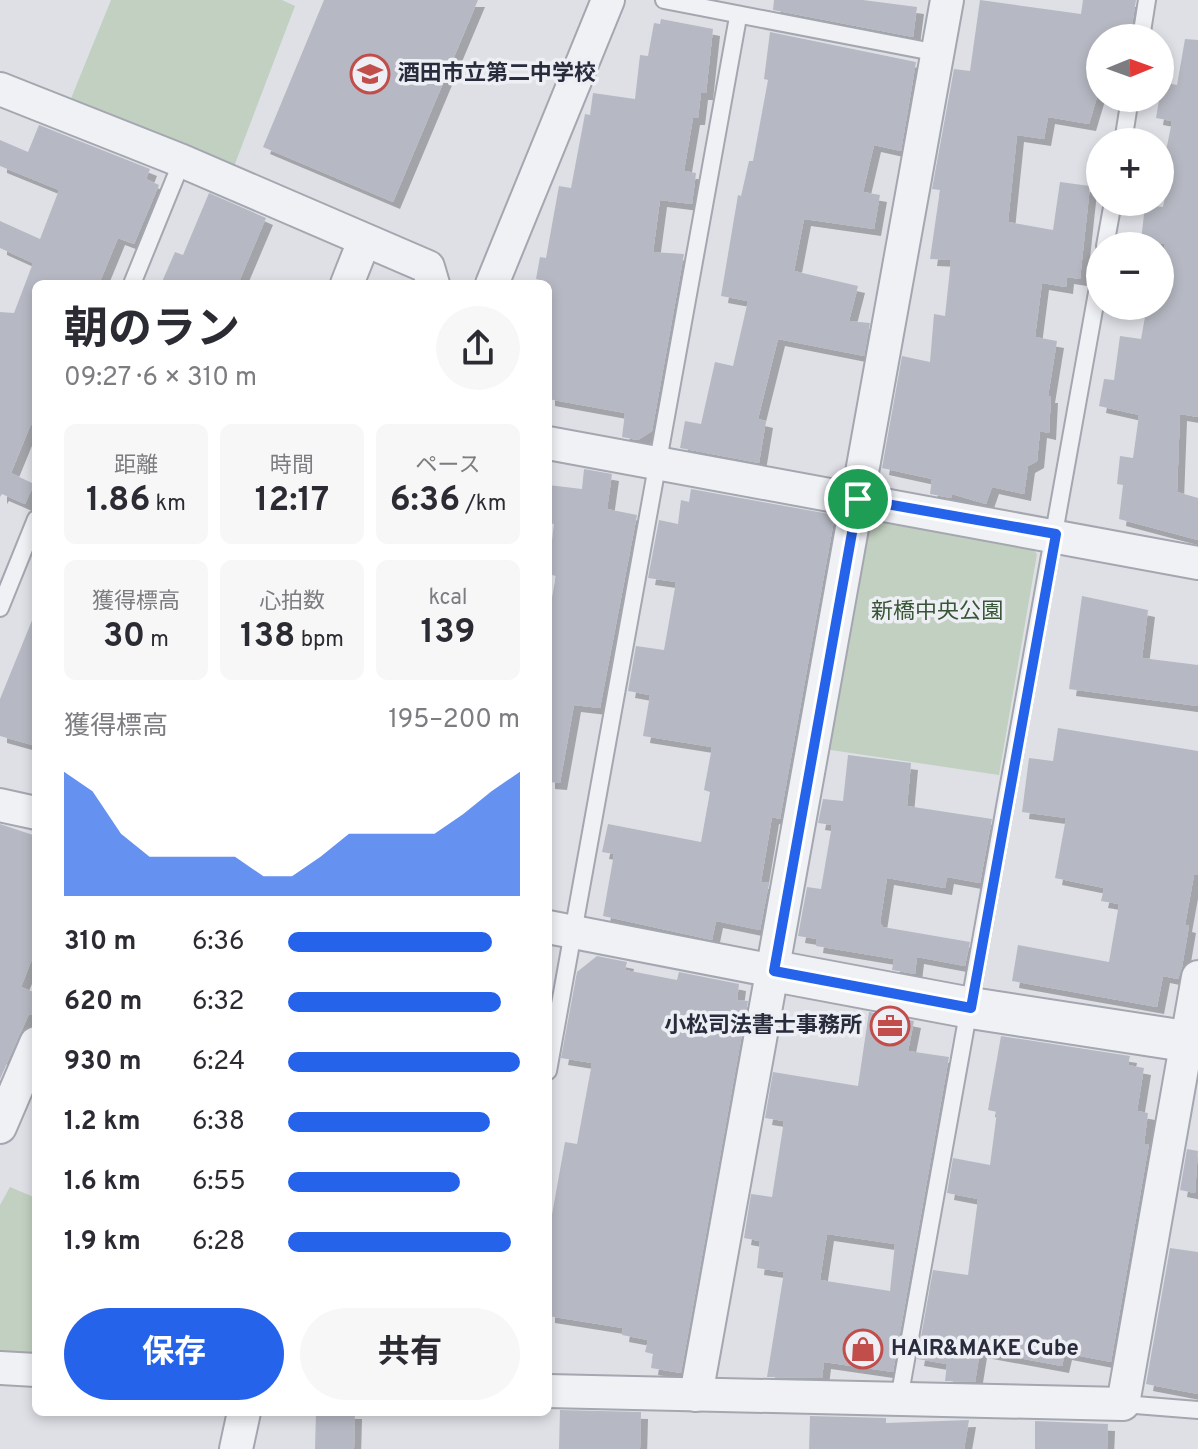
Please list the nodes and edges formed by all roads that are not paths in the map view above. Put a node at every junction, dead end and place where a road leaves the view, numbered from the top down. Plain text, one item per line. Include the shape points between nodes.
1 (608, 0) edge
2 (664, 0) edge
3 (947, 0) edge
4 (1147, 0) edge
5 (738, 17) junction
6 (1143, 24) edge
7 (938, 53) junction
8 (0, 89) edge
9 (182, 161) junction
10 (364, 241) junction
11 (134, 280) edge
12 (349, 280) edge
13 (435, 280) edge
14 (494, 280) edge
15 (1092, 320) edge
16 (552, 444) edge
17 (658, 461) junction
18 (858, 499) junction
19 (32, 529) edge
20 (1056, 534) junction
21 (1198, 563) edge
22 (0, 608) edge
23 (0, 805) edge
24 (32, 812) edge
25 (560, 930) edge
26 (774, 971) junction
27 (1198, 977) edge
28 (971, 1008) junction
29 (552, 1024) edge
30 (1192, 1042) edge
31 (32, 1052) edge
32 (0, 1127) edge
33 (0, 1368) edge
34 (32, 1370) edge
35 (552, 1391) edge
36 (696, 1395) junction
37 (899, 1399) junction
38 (1123, 1404) junction
39 (1198, 1410) edge
40 (243, 1416) edge
41 (236, 1449) edge

1 - 14 street
2 - 5 lane
3 - 7 street
4 - 6 lane
5 - 7 lane
5 - 17 lane
7 - 18 street
8 - 9 street
9 - 10 street
9 - 11 lane
10 - 12 street
10 - 13 street via 428,267
15 - 20 lane
16 - 17 street
17 - 18 street
17 - 25 lane
18 - 20 street
18 - 26 street
19 - 22 lane
20 - 21 street
20 - 28 lane
23 - 24 street
25 - 26 street
25 - 29 lane
26 - 28 street
26 - 36 street
27 - 30 street
28 - 30 street
28 - 37 lane
30 - 38 street
31 - 32 street
33 - 34 street
35 - 36 street
36 - 37 street
37 - 38 street
38 - 39 lane
40 - 41 street

